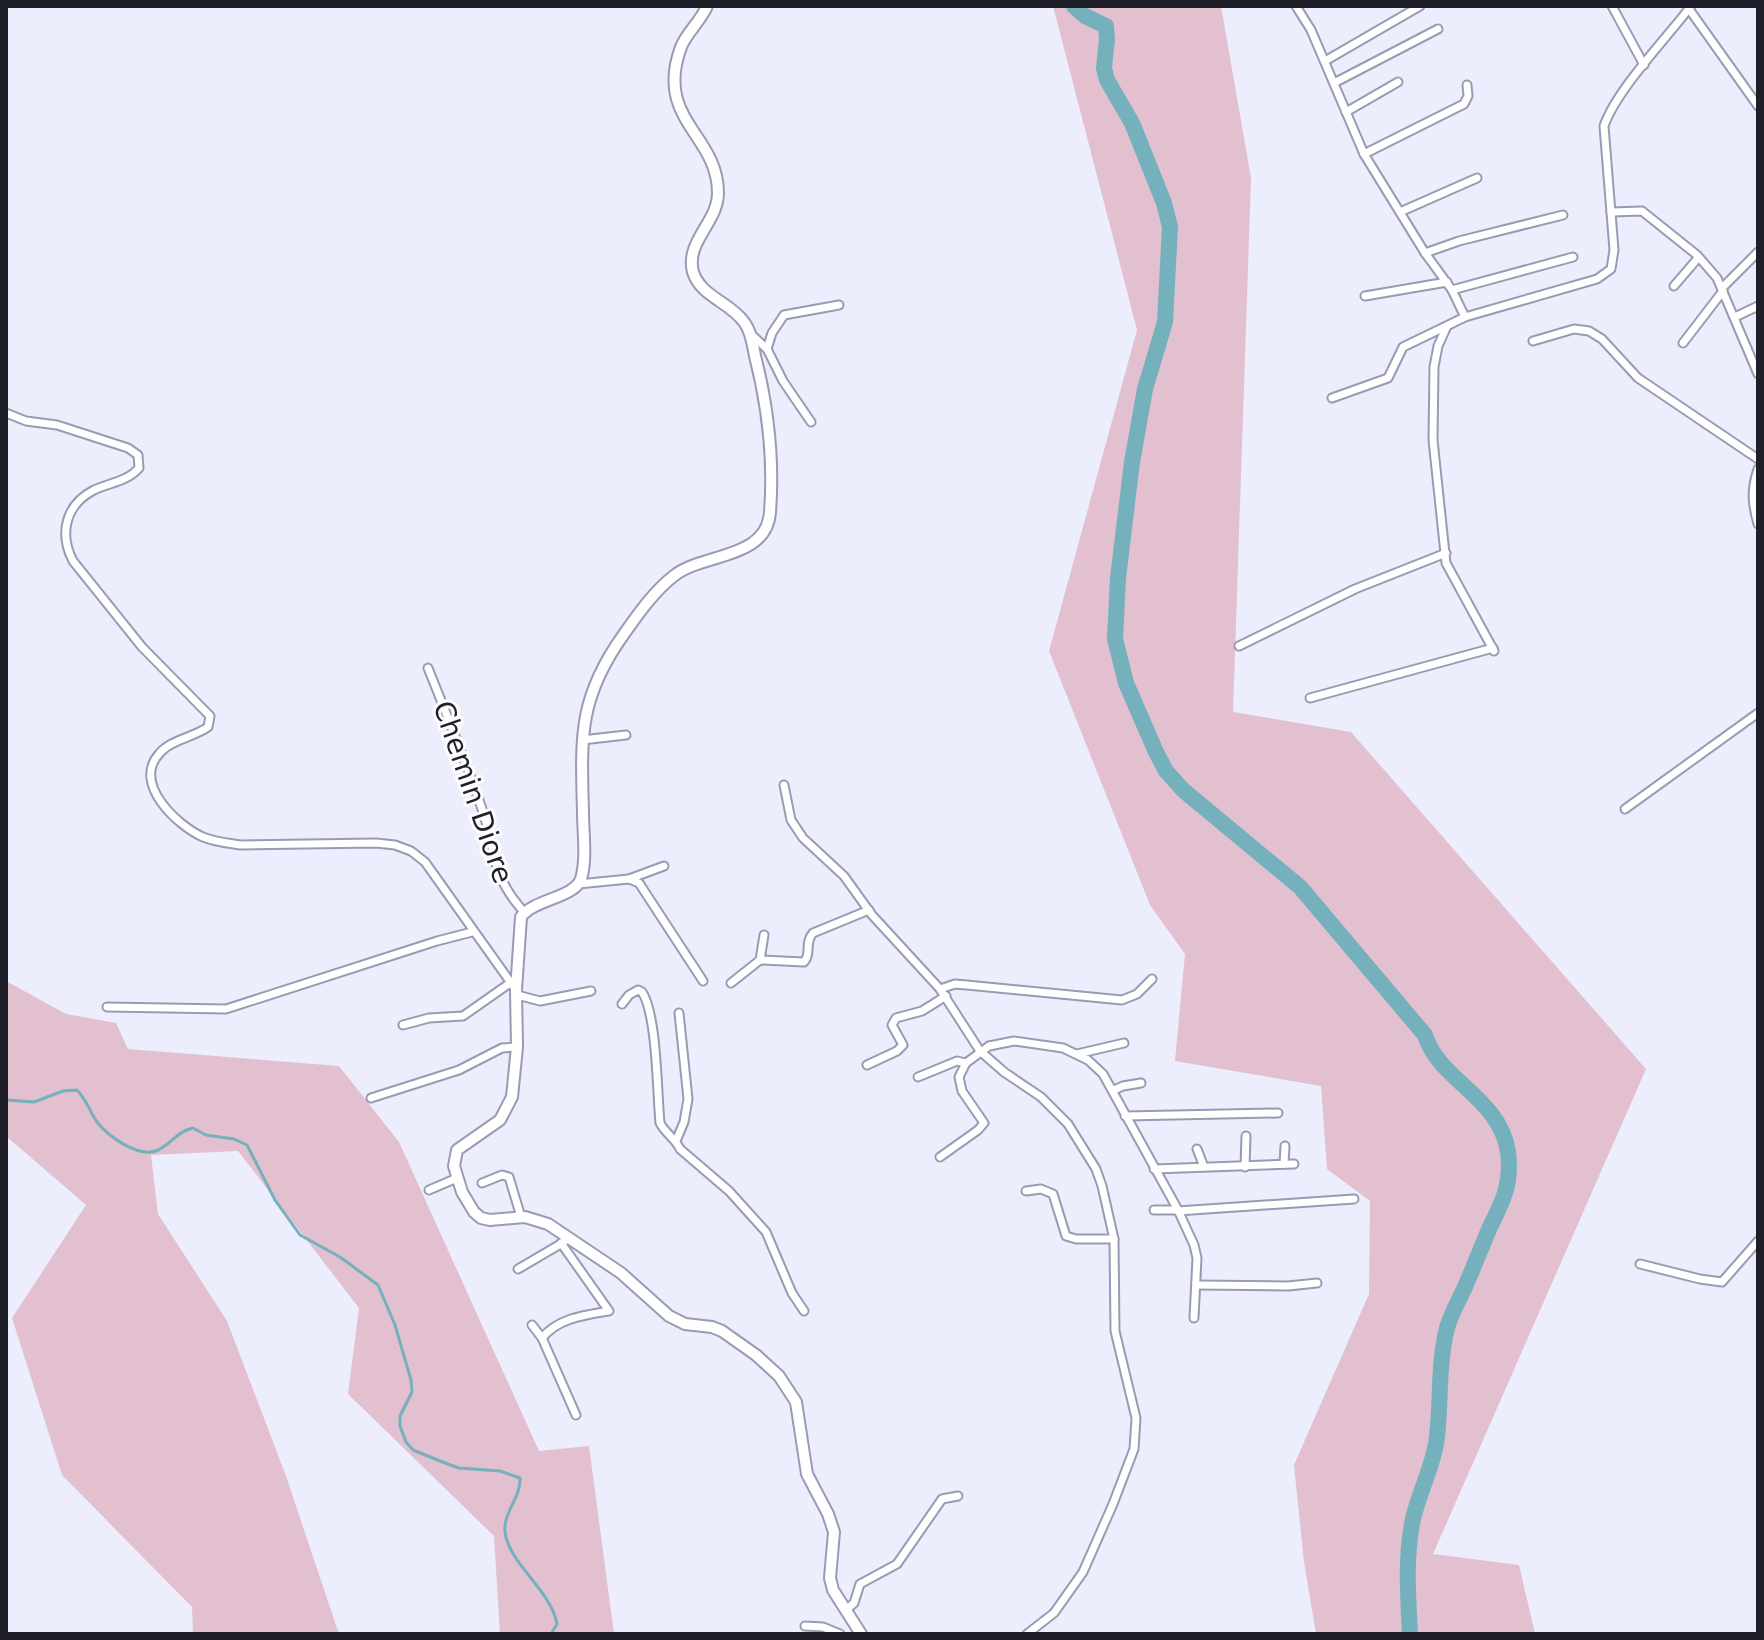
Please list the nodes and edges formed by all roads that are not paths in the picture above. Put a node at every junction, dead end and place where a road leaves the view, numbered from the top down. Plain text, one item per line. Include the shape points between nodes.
1 (707, 6) edge
2 (1296, 6) edge
3 (1420, 6) edge
4 (1612, 6) edge
5 (1690, 7) edge
6 (1438, 29) dead end
7 (1325, 61) junction
8 (1644, 65) junction
9 (1398, 82) dead end
10 (1334, 83) junction
11 (1467, 85) dead end
12 (1758, 106) edge
13 (1346, 112) junction
14 (1364, 154) junction
15 (1477, 178) dead end
16 (1400, 212) junction
17 (1611, 212) junction
18 (1563, 215) dead end
19 (1758, 252) edge
20 (1425, 253) junction
21 (1573, 257) dead end
22 (1698, 258) junction
23 (1447, 282) junction
24 (1674, 286) dead end
25 (1452, 290) junction
26 (1722, 290) junction
27 (1365, 296) dead end
28 (839, 305) dead end
29 (1758, 306) edge
30 (1465, 317) junction
31 (1735, 317) junction
32 (1447, 326) junction
33 (749, 333) junction
34 (1533, 341) dead end
35 (1683, 343) dead end
36 (767, 349) junction
37 (1758, 374) edge
38 (1332, 398) dead end
39 (6, 413) edge
40 (811, 422) dead end
41 (1758, 459) edge
42 (1758, 469) edge
43 (1758, 524) edge
44 (1446, 553) junction
45 (1239, 646) dead end
46 (428, 668) dead end
47 (1310, 698) dead end
48 (1758, 713) edge
49 (626, 735) dead end
50 (582, 740) junction
51 (784, 785) dead end
52 (1625, 809) dead end
53 (664, 866) dead end
54 (629, 879) junction
55 (578, 884) junction
56 (869, 910) junction
57 (524, 912) junction
58 (472, 932) junction
59 (764, 935) dead end
60 (760, 960) junction
61 (1152, 979) dead end
62 (703, 981) dead end
63 (731, 983) dead end
64 (514, 989) junction
65 (591, 991) dead end
66 (943, 993) junction
67 (622, 1004) dead end
68 (107, 1007) dead end
69 (679, 1013) dead end
70 (403, 1025) dead end
71 (1124, 1043) dead end
72 (517, 1047) junction
73 (980, 1051) junction
74 (1077, 1054) junction
75 (966, 1063) junction
76 (867, 1065) dead end
77 (918, 1077) dead end
78 (1141, 1083) dead end
79 (1114, 1090) junction
80 (371, 1098) dead end
81 (1278, 1113) dead end
82 (1125, 1116) junction
83 (1246, 1136) dead end
84 (676, 1141) junction
85 (1285, 1146) dead end
86 (1197, 1149) dead end
87 (940, 1157) dead end
88 (1284, 1164) junction
89 (1294, 1164) dead end
90 (1204, 1167) junction
91 (1245, 1167) junction
92 (1154, 1169) junction
93 (457, 1178) junction
94 (482, 1183) dead end
95 (429, 1190) dead end
96 (1026, 1191) dead end
97 (1354, 1199) dead end
98 (1154, 1210) dead end
99 (1178, 1210) junction
100 (521, 1217) junction
101 (1114, 1239) junction
102 (566, 1241) junction
103 (1758, 1241) edge
104 (1640, 1264) dead end
105 (518, 1269) dead end
106 (1317, 1283) dead end
107 (1197, 1285) junction
108 (804, 1311) dead end
109 (1194, 1318) dead end
110 (532, 1325) dead end
111 (542, 1338) junction
112 (576, 1415) dead end
113 (958, 1496) dead end
114 (847, 1609) junction
115 (805, 1626) dead end
116 (840, 1634) edge
117 (861, 1634) edge
118 (1027, 1634) edge

1 - 33 street via 682,44 675,87 680,112 706,151 718,189 714,213 691,261 698,283 740,317
2 - 7 street
3 - 7 street
4 - 8 street
5 - 8 street
5 - 12 street
6 - 10 street
7 - 10 street
8 - 17 street via 1604,126
9 - 13 street
10 - 13 street
11 - 14 street via 1464,104
13 - 14 street
14 - 16 street
15 - 16 street
16 - 20 street
17 - 22 street via 1642,211
17 - 30 street via 1613,262 1608,272
18 - 20 street
19 - 26 street
20 - 23 street
21 - 25 street
22 - 24 street
22 - 26 street
23 - 25 street
23 - 27 street
25 - 30 street
26 - 31 street
26 - 35 street
28 - 36 street via 784,315
29 - 31 street
30 - 32 street
31 - 37 street
32 - 38 street via 1403,347 1393,371 1381,382
32 - 44 street via 1434,367 1433,440
33 - 36 street
33 - 50 street via 769,420 770,510 765,530 746,547 688,566 661,587 609,656 589,702
34 - 41 street via 1574,329 1589,331 1638,378
36 - 40 street
39 - 58 street, Chemin Diore via 57,425 138,455 134,474 79,501 64,534 73,561 142,647 210,716 208,727 163,750 154,761 154,787 163,805 189,829 218,841 376,843 411,851 437,875
42 - 43 street via 1752,488
44 - 45 street via 1355,589
44 - 47 street via 1446,563 1494,649
46 - 57 street, Chemin Diore via 481,805 497,871
48 - 52 street
49 - 50 street
50 - 55 street via 584,838
51 - 56 street via 795,828 844,876
53 - 54 street
54 - 55 street
54 - 62 street via 644,889
55 - 57 street
56 - 60 street via 813,933 804,962
56 - 66 street
57 - 64 street
58 - 64 street, Chemin Diore
58 - 68 street via 226,1009
59 - 60 street
60 - 63 street
61 - 66 street via 1122,1000 955,984
64 - 65 street via 540,1001
64 - 70 street via 463,1016
64 - 72 street
66 - 73 street
66 - 76 street via 922,1011 896,1018 892,1025 903,1045
67 - 84 street via 638,990 647,1000 660,1123
69 - 84 street via 688,1099
71 - 74 street
72 - 80 street via 502,1048 459,1070
72 - 93 street via 509,1105 500,1120 457,1150
73 - 74 street via 1014,1041
73 - 75 street
73 - 101 street via 1068,1124 1096,1169
74 - 79 street
75 - 77 street via 957,1061
75 - 87 street via 960,1084 984,1123
78 - 79 street
79 - 82 street
81 - 82 street
82 - 92 street
83 - 91 street
84 - 108 street via 766,1232
85 - 88 street
86 - 90 street
88 - 89 street
88 - 91 street
90 - 91 street
90 - 92 street
92 - 99 street
93 - 95 street
93 - 100 street via 481,1218
94 - 100 street via 509,1177
96 - 101 street via 1053,1194 1066,1236
97 - 99 street
98 - 99 street
99 - 107 street via 1194,1245
100 - 102 street via 548,1224
101 - 118 street via 1115,1331 1136,1418 1134,1449 1083,1572 1054,1613
102 - 105 street
102 - 111 street via 609,1311 571,1319
102 - 114 street via 621,1273 669,1316 712,1327 739,1342 785,1384 800,1413 807,1474 834,1532 831,1584
103 - 104 street via 1722,1282
106 - 107 street
107 - 109 street
110 - 111 street
111 - 112 street
113 - 114 street via 939,1495 900,1561 860,1584
114 - 117 street
115 - 116 street

